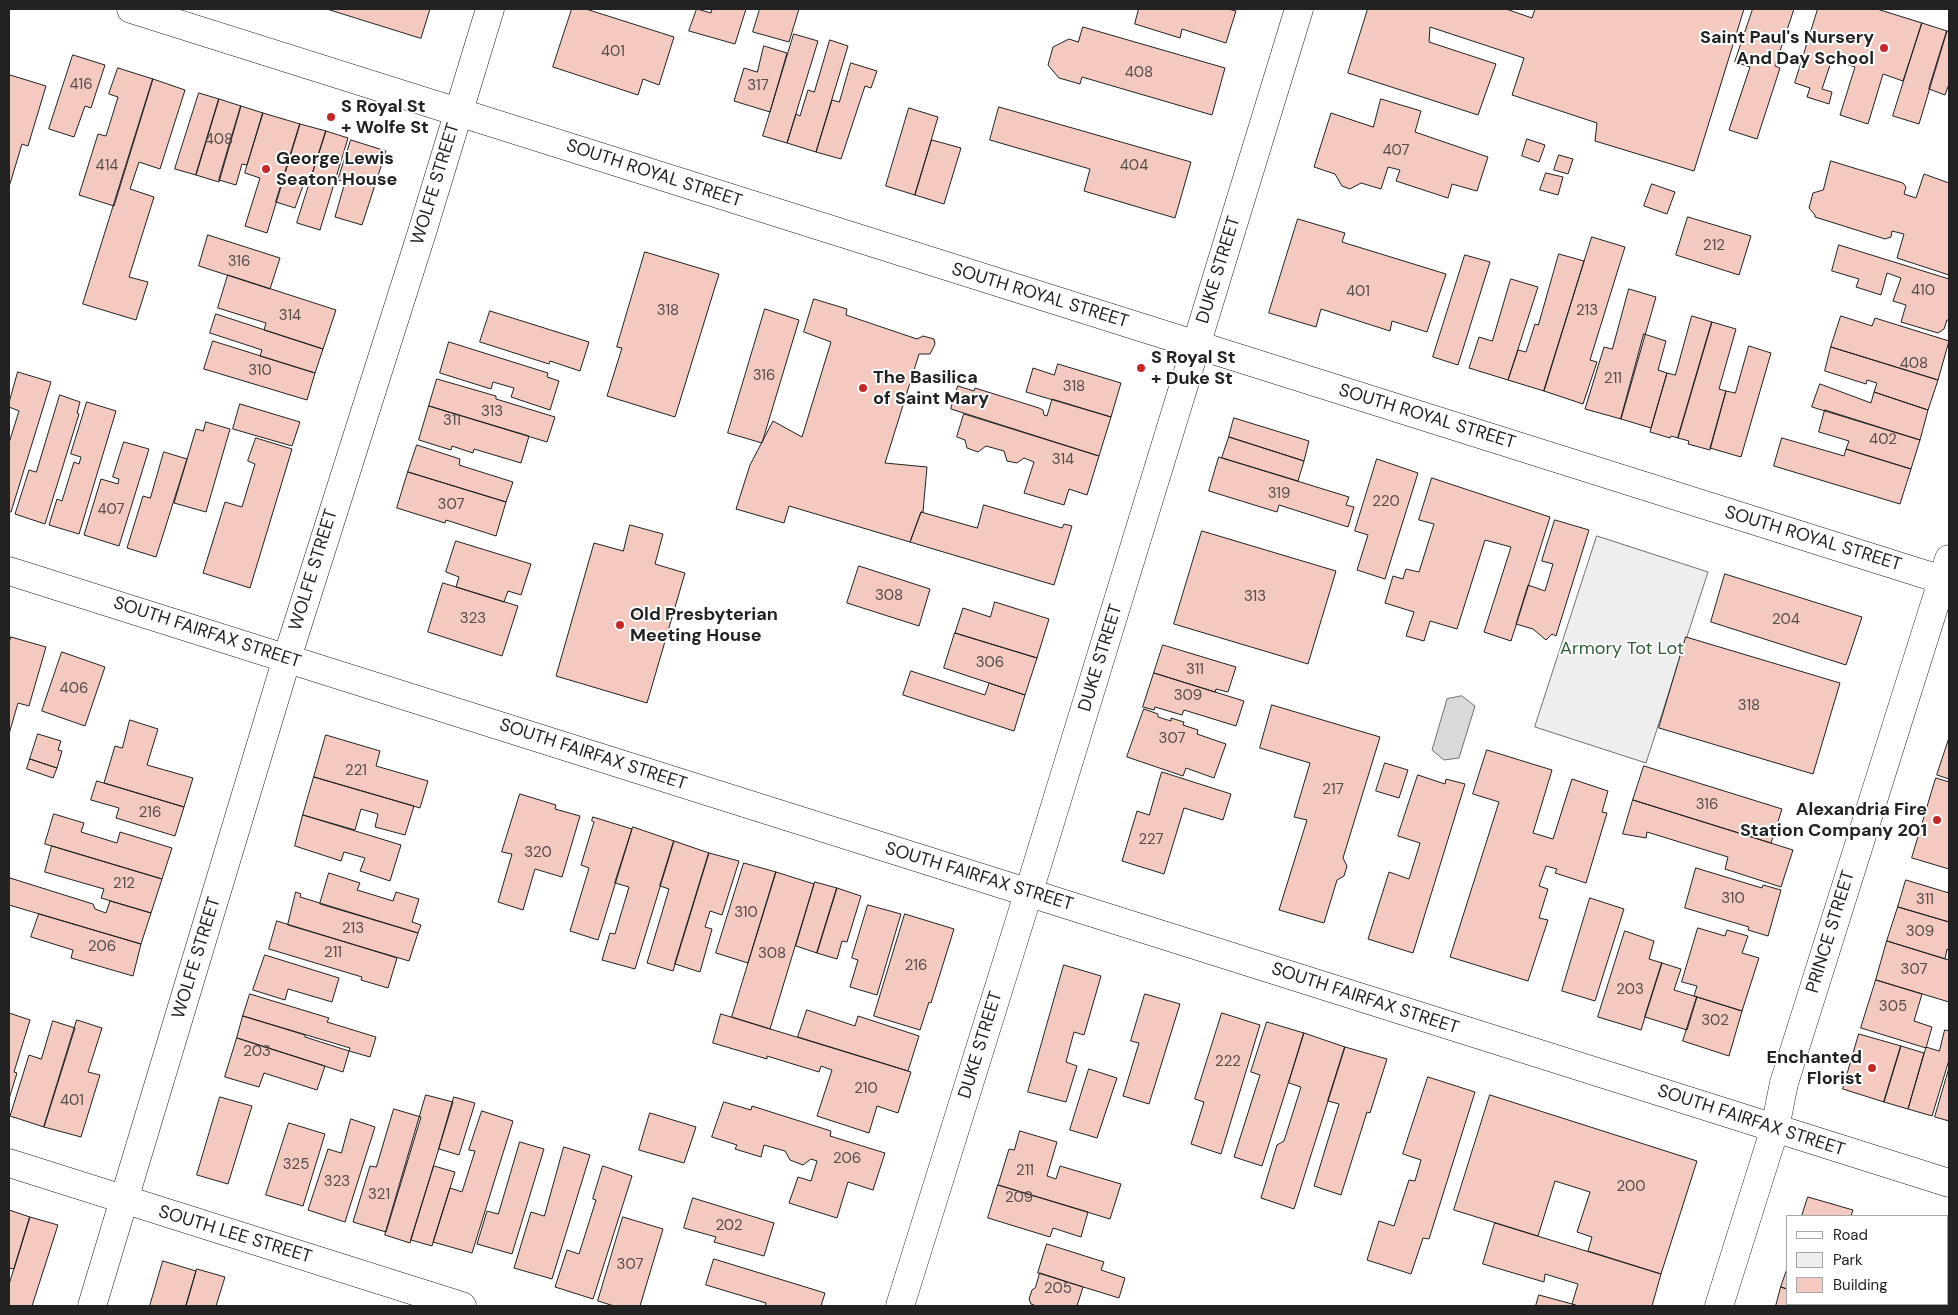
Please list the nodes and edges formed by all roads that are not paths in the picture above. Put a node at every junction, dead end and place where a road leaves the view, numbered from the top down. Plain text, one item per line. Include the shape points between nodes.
1 (132, 9) edge
2 (490, 9) edge
3 (1299, 9) edge
4 (458, 112) junction
5 (1196, 345) junction
6 (9, 571) edge
7 (1947, 573) edge
8 (287, 658) junction
9 (1029, 893) junction
10 (1774, 1128) junction
11 (9, 1163) edge
12 (1949, 1183) edge
13 (125, 1200) junction
14 (92, 1306) edge
15 (462, 1306) edge
16 (900, 1306) edge
17 (1719, 1306) edge

1 - 4 street, SOUTH ROYAL STREET
2 - 4 street, WOLFE STREET
3 - 5 street, DUKE STREET
4 - 5 street, SOUTH ROYAL STREET
4 - 8 street, WOLFE STREET
5 - 7 street, SOUTH ROYAL STREET
5 - 9 street, DUKE STREET
6 - 8 street, SOUTH FAIRFAX STREET
7 - 10 street, PRINCE STREET via 1784,1083
8 - 9 street, SOUTH FAIRFAX STREET
8 - 13 street, WOLFE STREET
9 - 10 street, SOUTH FAIRFAX STREET
9 - 16 street, DUKE STREET
10 - 12 street, SOUTH FAIRFAX STREET
10 - 17 street, PRINCE STREET
11 - 13 street, SOUTH LEE STREET
13 - 14 street, WOLFE STREET
13 - 15 street, SOUTH LEE STREET

